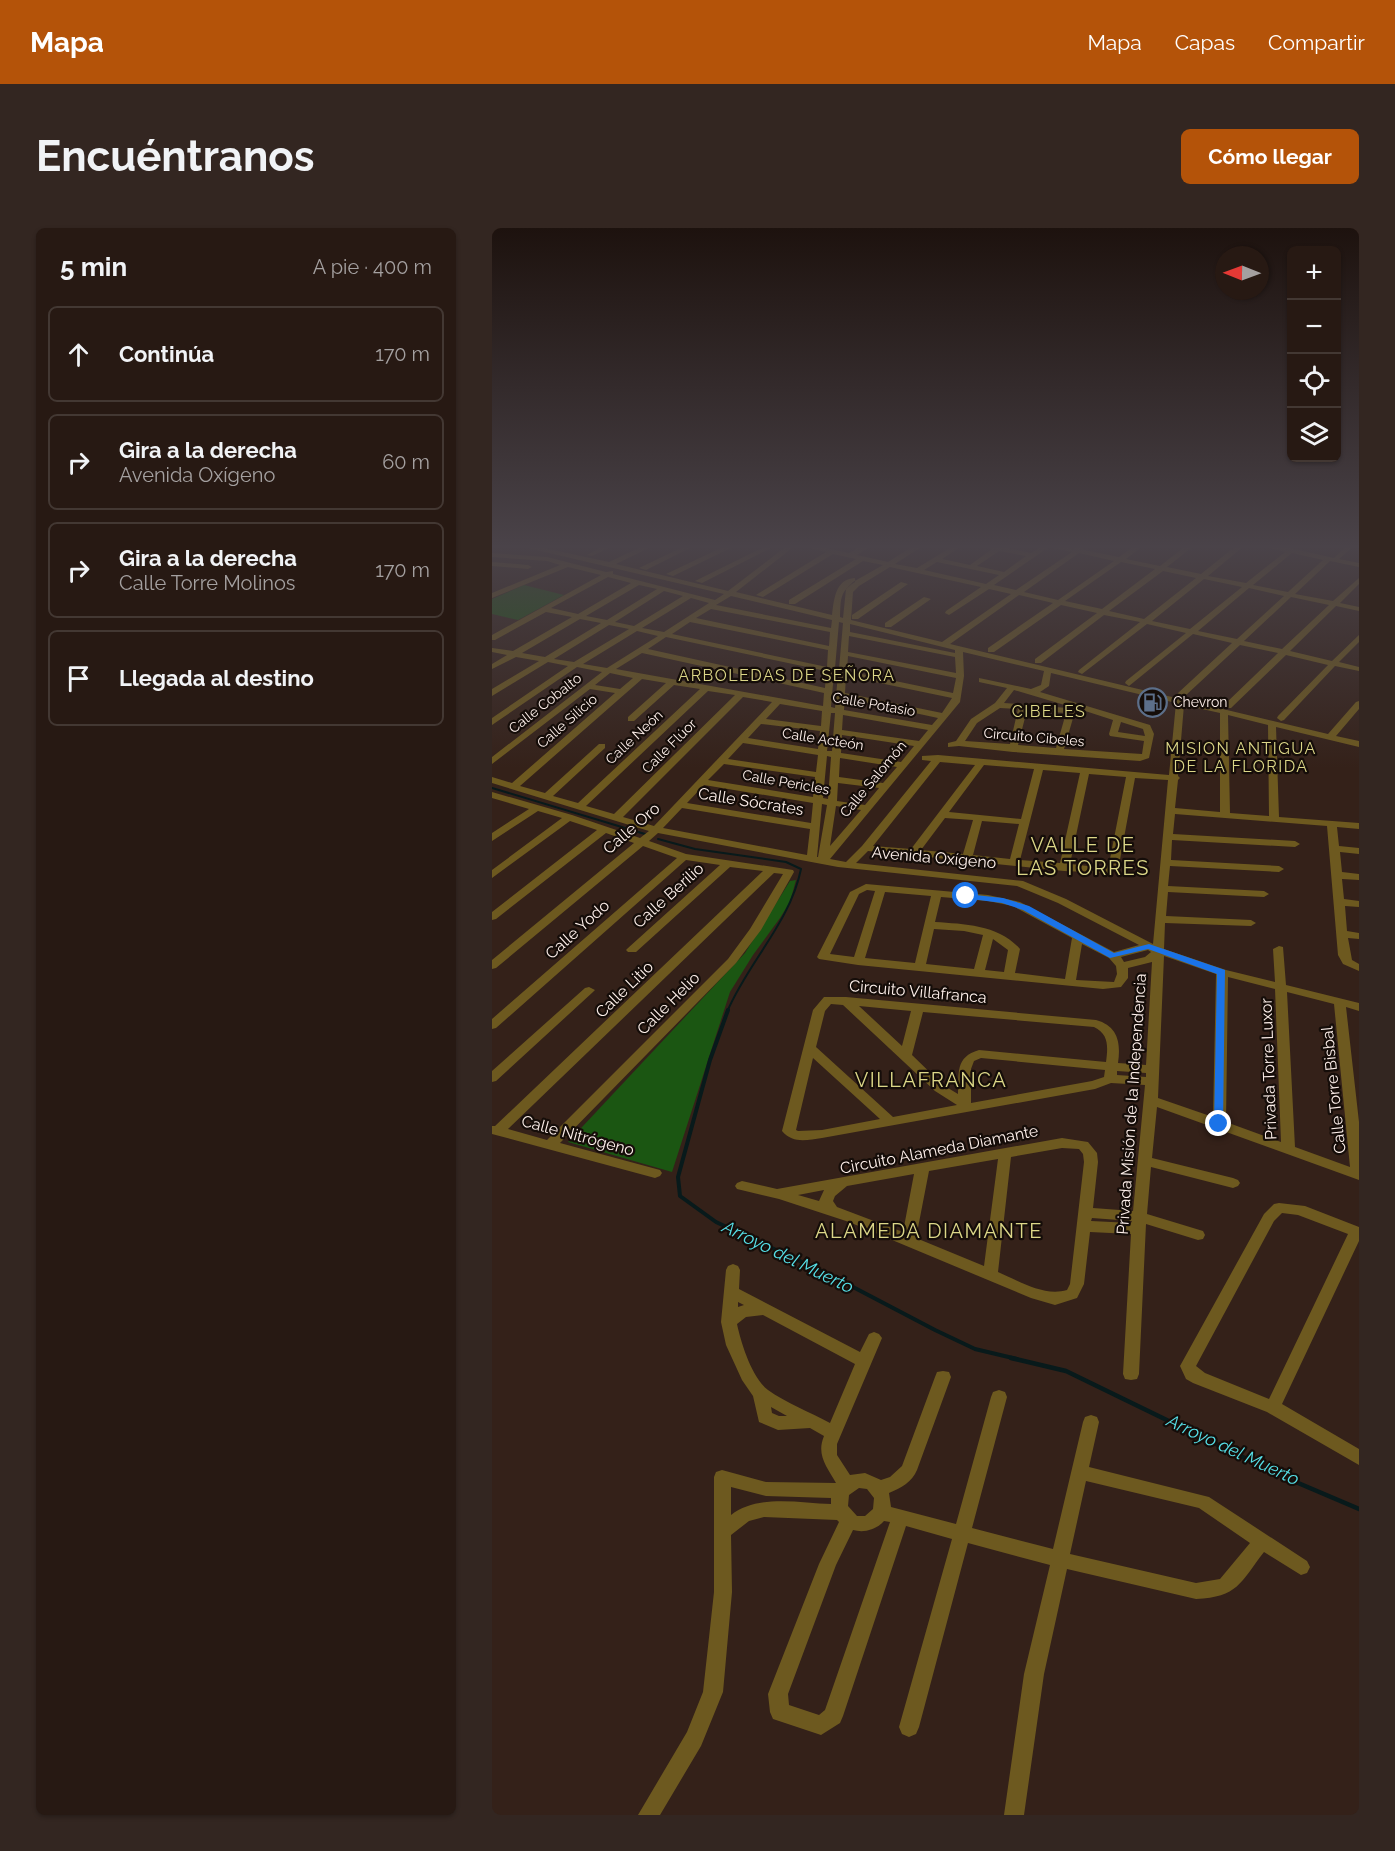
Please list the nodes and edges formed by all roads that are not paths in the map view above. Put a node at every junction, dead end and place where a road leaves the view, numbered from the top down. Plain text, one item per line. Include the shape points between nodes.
1 (526, 619) edge
2 (574, 619) edge
3 (592, 619) edge
4 (610, 619) edge
5 (648, 619) edge
6 (688, 619) joint
7 (781, 619) edge
8 (835, 619) edge
9 (849, 619) edge
10 (853, 619) edge
11 (855, 619) edge
12 (897, 619) edge
13 (980, 619) edge
14 (1037, 619) edge
15 (1093, 619) edge
16 (1139, 619) edge
17 (1150, 619) edge
18 (1206, 619) edge
19 (1263, 619) edge
20 (1319, 619) edge
21 (1148, 621) junction
22 (605, 622) junction
23 (888, 625) junction
24 (633, 628) junction
25 (835, 631) junction
26 (1192, 631) junction
27 (845, 633) junction
28 (665, 635) junction
29 (1359, 637) edge
30 (492, 638) edge
31 (1238, 641) junction
32 (947, 642) junction
33 (833, 649) junction
34 (492, 650) edge
35 (641, 650) junction
36 (991, 650) junction
37 (959, 652) junction
38 (1286, 652) junction
39 (843, 653) junction
40 (513, 654) junction
41 (544, 659) junction
42 (1038, 661) junction
43 (1334, 663) junction
44 (574, 665) junction
45 (492, 667) edge
46 (831, 669) junction
47 (1359, 669) edge
48 (1052, 670) junction
49 (609, 671) junction
50 (842, 672) junction
51 (1082, 672) junction
52 (960, 676) junction
53 (639, 677) junction
54 (982, 680) dead end
55 (671, 683) junction
56 (1129, 683) junction
57 (588, 686) junction
58 (1012, 687) junction
59 (705, 689) junction
60 (828, 691) junction
61 (621, 692) junction
62 (1032, 692) junction
63 (492, 693) edge
64 (741, 694) junction
65 (840, 694) junction
66 (958, 697) junction
67 (1051, 698) junction
68 (1181, 698) junction
69 (778, 701) junction
70 (1359, 704) edge
71 (998, 705) junction
72 (1023, 707) junction
73 (1072, 708) junction
74 (1226, 709) junction
75 (826, 710) junction
76 (838, 712) junction
77 (943, 716) junction
78 (631, 719) dead end
79 (1118, 719) junction
80 (1276, 720) junction
81 (759, 721) junction
82 (492, 722) edge
83 (933, 728) junction
84 (824, 729) junction
85 (837, 732) junction
86 (1333, 734) junction
87 (1359, 738) edge
88 (1149, 739) junction
89 (741, 740) junction
90 (919, 744) junction
91 (1359, 744) edge
92 (602, 746) dead end
93 (1012, 749) junction
94 (1059, 752) junction
95 (822, 753) junction
96 (835, 755) junction
97 (925, 758) dead end
98 (938, 758) junction
99 (492, 761) edge
100 (723, 761) junction
101 (982, 762) junction
102 (901, 765) junction
103 (1039, 767) junction
104 (1085, 770) junction
105 (820, 775) junction
106 (1131, 775) junction
107 (833, 778) junction
108 (1175, 778) junction
109 (492, 780) edge
110 (702, 782) junction
111 (513, 786) junction
112 (883, 786) junction
113 (548, 795) junction
114 (497, 796) edge
115 (818, 802) junction
116 (492, 804) edge
117 (832, 804) junction
118 (581, 805) junction
119 (681, 805) junction
120 (536, 808) junction
121 (865, 808) junction
122 (1173, 811) junction
123 (944, 815) junction
124 (1225, 815) junction
125 (569, 817) junction
126 (617, 817) junction
127 (978, 819) junction
128 (1274, 819) junction
129 (1026, 822) junction
130 (1332, 824) junction
131 (1359, 826) edge
132 (816, 827) junction
133 (605, 829) junction
134 (656, 830) junction
135 (1169, 837) junction
136 (492, 838) edge
137 (641, 843) junction
138 (1295, 844) dead end
139 (866, 848) junction
140 (1333, 848) junction
141 (1359, 851) edge
142 (914, 852) junction
143 (684, 857) junction
144 (967, 858) junction
145 (818, 860) junction
146 (1014, 862) junction
147 (1166, 863) junction
148 (726, 865) junction
149 (848, 865) junction
150 (1064, 868) junction
151 (772, 869) junction
152 (1279, 869) dead end
153 (492, 875) edge
154 (1336, 875) junction
155 (1359, 877) edge
156 (882, 889) junction
157 (1163, 889) junction
158 (937, 893) junction
159 (1264, 894) dead end
160 (1338, 902) junction
161 (1359, 904) edge
162 (492, 916) edge
163 (1160, 919) junction
164 (1251, 923) dead end
165 (930, 925) junction
166 (989, 934) junction
167 (1341, 934) junction
168 (1078, 936) junction
169 (1359, 936) edge
170 (1154, 949) junction
171 (1279, 949) dead end
172 (632, 950) dead end
173 (1113, 956) junction
174 (858, 962) junction
175 (492, 966) edge
176 (1122, 966) junction
177 (919, 968) junction
178 (1359, 968) edge
179 (1222, 972) junction
180 (978, 974) junction
181 (1009, 977) junction
182 (1070, 983) junction
183 (1282, 988) junction
184 (589, 990) dead end
185 (846, 1001) junction
186 (1340, 1002) junction
187 (1359, 1007) edge
188 (918, 1008) junction
189 (492, 1025) edge
190 (809, 1048) junction
191 (905, 1058) junction
192 (1111, 1073) junction
193 (1152, 1076) junction
194 (492, 1078) edge
195 (1150, 1100) junction
196 (964, 1106) junction
197 (891, 1122) junction
198 (1219, 1124) junction
199 (495, 1130) edge
200 (551, 1144) junction
201 (1288, 1149) junction
202 (1005, 1153) junction
203 (1146, 1161) junction
204 (922, 1170) junction
205 (655, 1173) dead end
206 (1359, 1175) edge
207 (842, 1183) junction
208 (1233, 1183) dead end
209 (742, 1186) dead end
210 (780, 1193) junction
211 (833, 1212) junction
212 (1085, 1219) junction
213 (1139, 1223) junction
214 (1357, 1233) edge
215 (1198, 1235) dead end
216 (908, 1242) junction
217 (733, 1270) dead end
218 (990, 1276) junction
219 (730, 1291) junction
220 (762, 1310) junction
221 (729, 1322) junction
222 (874, 1338) dead end
223 (864, 1361) junction
224 (1131, 1374) dead end
225 (943, 1377) dead end
226 (999, 1397) dead end
227 (1273, 1407) junction
228 (1091, 1422) dead end
229 (832, 1432) junction
230 (1358, 1453) edge
231 (1079, 1472) junction
232 (844, 1488) junction
233 (879, 1489) junction
234 (880, 1512) junction
235 (844, 1516) junction
236 (900, 1518) junction
237 (724, 1530) junction
238 (963, 1533) junction
239 (1262, 1542) junction
240 (1059, 1558) junction
241 (1301, 1567) dead end
242 (909, 1727) dead end
243 (648, 1815) edge
244 (1014, 1815) edge

1 - 30 street
2 - 40 street
3 - 22 street
4 - 22 street
5 - 24 street
6 - 28 street, Calle Cobalto
6 - 33 street
7 - 25 street
8 - 25 street
9 - 27 street
10 - 32 street
11 - 23 street
12 - 23 street
13 - 32 street
14 - 36 street
15 - 42 street
16 - 21 street
17 - 21 street
18 - 26 street
19 - 31 street
20 - 38 street
21 - 26 street
21 - 51 street
22 - 24 street
22 - 41 street
23 - 32 street
24 - 28 street
24 - 44 street
25 - 33 street
26 - 31 street
26 - 56 street
27 - 37 street
27 - 39 street
28 - 35 street, Calle Cobalto
28 - 46 street
29 - 43 street
31 - 38 street
31 - 68 street
32 - 36 street
32 - 37 street
33 - 46 street
34 - 40 street, Calle Potasio
35 - 49 street, Calle Cobalto
35 - 60 street
36 - 42 street
37 - 48 street
37 - 52 street
38 - 43 street
38 - 74 street
39 - 50 street
39 - 52 street
40 - 41 street, Calle Potasio
40 - 45 street
41 - 44 street, Calle Potasio
41 - 63 street
42 - 51 street
43 - 47 street
43 - 80 street
44 - 49 street, Calle Potasio
44 - 82 street
46 - 50 street
46 - 60 street
48 - 62 street via 1045,686
48 - 67 street
48 - 68 street
49 - 53 street, Calle Potasio
49 - 57 street, Calle Cobalto
50 - 65 street
50 - 66 street
51 - 56 street
52 - 66 street
53 - 55 street, Calle Potasio
53 - 61 street, Calle Silicio
54 - 58 street, Circuito Cibeles
55 - 59 street, Calle Potasio
55 - 78 street
56 - 68 street
57 - 61 street
57 - 99 street, Calle Cobalto
58 - 62 street, Circuito Cibeles
58 - 71 street, Circuito Cibeles
59 - 64 street, Calle Potasio
59 - 118 street, Calle Neón
60 - 75 street
61 - 111 street, Calle Silicio
62 - 67 street, Circuito Cibeles
64 - 69 street, Calle Potasio
64 - 126 street, Calle Flúor
65 - 76 street
65 - 77 street
66 - 77 street, Calle Salomón
67 - 73 street, Circuito Cibeles
68 - 74 street
68 - 108 street, Privada Misión de la Independencia
69 - 75 street, Calle Potasio
69 - 81 street, Calle Oro
70 - 86 street
71 - 72 street, Circuito Cibeles
71 - 93 street, Circuito Cibeles via 980,715 955,744
72 - 73 street, Circuito Cibeles
72 - 93 street
73 - 79 street, Circuito Cibeles
73 - 94 street
74 - 80 street
74 - 124 street
75 - 76 street, Calle Potasio
75 - 84 street
76 - 83 street, Calle Potasio
76 - 85 street
77 - 83 street, Calle Salomón
79 - 88 street, Circuito Cibeles via 1147,728
79 - 88 street via 1113,734
80 - 86 street
80 - 128 street
81 - 84 street
81 - 89 street, Calle Oro
83 - 90 street, Calle Salomón
84 - 95 street
85 - 90 street
85 - 96 street
86 - 87 street
86 - 91 street
88 - 94 street, Circuito Cibeles via 1146,756 1140,758
89 - 95 street, Calle Acteón
89 - 100 street, Calle Oro
90 - 102 street, Calle Salomón
92 - 113 street
93 - 94 street, Circuito Cibeles
95 - 96 street, Calle Acteón
95 - 105 street
96 - 102 street, Calle Acteón
96 - 107 street
97 - 98 street
98 - 101 street
98 - 139 street
100 - 105 street
100 - 110 street, Calle Oro
101 - 103 street
101 - 123 street
102 - 112 street, Calle Salomón
103 - 104 street
103 - 129 street
104 - 106 street
104 - 150 street
105 - 115 street
106 - 108 street
106 - 150 street via 1113,868 1102,872
107 - 112 street
107 - 117 street
108 - 122 street, Privada Misión de la Independencia
109 - 111 street, Avenida Oxígeno
110 - 115 street, Calle Pericles
110 - 119 street, Calle Oro
111 - 113 street, Avenida Oxígeno
112 - 121 street, Calle Salomón
113 - 118 street, Avenida Oxígeno
114 - 116 street
114 - 120 street
115 - 117 street, Calle Pericles
115 - 132 street
117 - 121 street, Calle Pericles
117 - 145 street
118 - 126 street, Avenida Oxígeno
119 - 132 street, Calle Sócrates
119 - 134 street, Calle Oro
120 - 125 street
120 - 136 street
121 - 145 street, Calle Salomón
122 - 124 street
122 - 135 street, Privada Misión de la Independencia
123 - 127 street
123 - 142 street
124 - 128 street
125 - 133 street
125 - 153 street
126 - 134 street, Avenida Oxígeno
127 - 129 street
127 - 144 street
128 - 130 street
129 - 146 street
130 - 131 street
130 - 140 street
132 - 145 street
133 - 137 street
133 - 162 street
134 - 137 street, Calle Oro
134 - 145 street, Avenida Oxígeno
135 - 138 street
135 - 147 street, Privada Misión de la Independencia
137 - 143 street
137 - 175 street, Calle Oro
139 - 142 street
139 - 149 street
140 - 141 street
140 - 154 street
142 - 144 street
143 - 148 street
143 - 189 street, Calle Yodo
144 - 146 street
145 - 149 street, Avenida Oxígeno
146 - 150 street
147 - 152 street
147 - 157 street, Privada Misión de la Independencia
148 - 151 street
148 - 172 street, Calle Berilio
149 - 170 street, Avenida Oxígeno via 1019,883
151 - 199 street, Calle Litio
151 - 200 street, Calle Helio via 788,871 789,875 732,961
154 - 155 street
154 - 160 street
156 - 158 street
156 - 174 street
156 - 174 street via 862,887 855,892 822,954 828,959
157 - 159 street
157 - 163 street, Privada Misión de la Independencia
158 - 165 street
158 - 168 street via 1016,904
160 - 161 street
160 - 167 street
163 - 164 street
163 - 170 street, Privada Misión de la Independencia
165 - 166 street via 977,928
165 - 177 street
166 - 180 street
166 - 181 street via 1014,949
167 - 169 street
167 - 178 street via 1347,962
168 - 173 street
168 - 182 street
170 - 173 street
170 - 176 street via 1149,959
170 - 179 street, Avenida Oxígeno
170 - 193 street, Privada Misión de la Independencia
171 - 183 street, Privada Torre Luxor
173 - 176 street
174 - 177 street
176 - 182 street via 1121,981 1112,986
177 - 180 street
179 - 183 street, Avenida Oxígeno
179 - 198 street
180 - 181 street
181 - 182 street
183 - 186 street, Avenida Oxígeno
183 - 201 street, Privada Torre Luxor
184 - 194 street
185 - 188 street, Circuito Villafranca
185 - 190 street, Circuito Villafranca via 828,1000 821,1005
185 - 191 street
186 - 187 street, Avenida Oxígeno
186 - 206 street, Calle Torre Bisbal
188 - 191 street
188 - 192 street, Circuito Villafranca via 1102,1026 1113,1037
190 - 197 street
190 - 197 street, Circuito Villafranca via 790,1134 810,1136
191 - 196 street
192 - 193 street, Circuito Villafranca
192 - 196 street, Circuito Villafranca via 1095,1085
192 - 196 street via 973,1055 965,1069
193 - 195 street, Privada Misión de la Independencia
195 - 198 street
195 - 203 street, Privada Misión de la Independencia
196 - 197 street, Circuito Villafranca
198 - 201 street
199 - 200 street, Calle Nitrógeno
200 - 205 street, Calle Nitrógeno
201 - 206 street
202 - 204 street, Circuito Alameda Diamante
202 - 212 street, Circuito Alameda Diamante via 1062,1143 1087,1148 1091,1162
202 - 218 street
203 - 208 street
203 - 213 street, Privada Misión de la Independencia
204 - 207 street, Circuito Alameda Diamante
204 - 216 street
207 - 210 street
207 - 211 street, Circuito Alameda Diamante via 826,1197
209 - 210 street
210 - 211 street
211 - 216 street, Circuito Alameda Diamante
212 - 213 street
212 - 218 street, Circuito Alameda Diamante via 1077,1284 1072,1294 1065,1298 1045,1297
213 - 215 street
213 - 224 street, Privada Misión de la Independencia
214 - 227 street
214 - 227 street via 1300,1210 1279,1208 1269,1218 1190,1360 1192,1374
216 - 218 street, Circuito Alameda Diamante
217 - 219 street
219 - 220 street
219 - 221 street
220 - 221 street via 743,1311
220 - 223 street
221 - 229 street via 734,1346 760,1394 765,1417 770,1422 812,1421
222 - 223 street
223 - 229 street
225 - 233 street via 909,1470 896,1482
226 - 238 street
227 - 230 street
228 - 231 street
229 - 232 street via 828,1456
231 - 239 street via 1203,1502
231 - 240 street
232 - 233 street via 860,1481
232 - 235 street via 837,1501
232 - 237 street via 766,1489 722,1477
233 - 234 street via 884,1500
234 - 235 street via 866,1522
234 - 236 street
235 - 236 street via 778,1694 780,1712 821,1725 833,1716
235 - 237 street via 764,1509 744,1515
236 - 238 street
237 - 243 street via 723,1592 713,1692 694,1739
238 - 240 street
238 - 242 street
239 - 240 street via 1226,1586 1213,1590 1185,1588
239 - 241 street
240 - 244 street via 1034,1674

